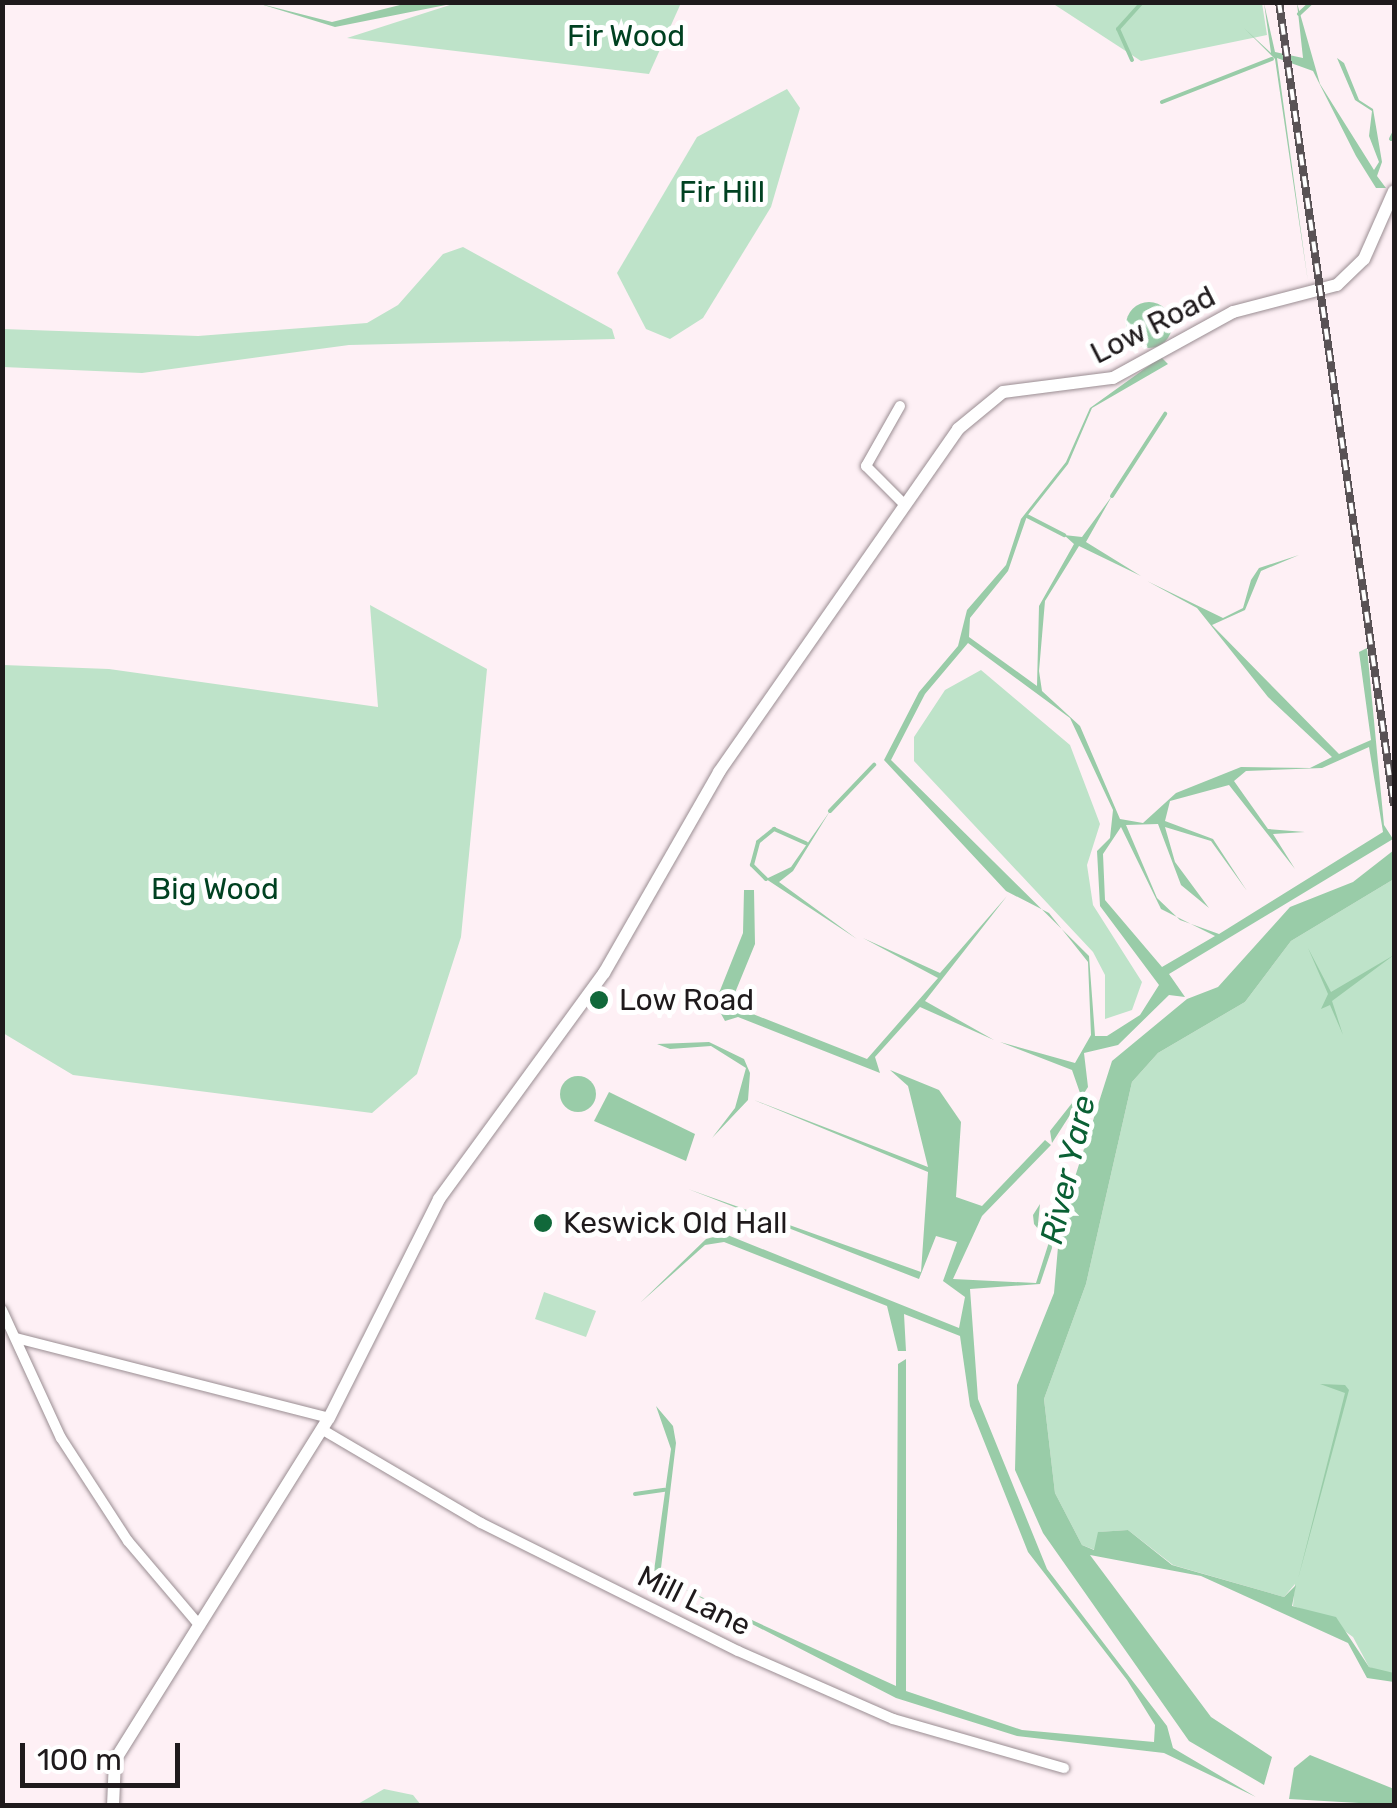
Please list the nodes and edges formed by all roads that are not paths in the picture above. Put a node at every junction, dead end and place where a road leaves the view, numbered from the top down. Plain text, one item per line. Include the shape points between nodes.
1 (1394, 191) edge
2 (900, 406) dead end
3 (904, 504) junction
4 (2, 1310) edge
5 (16, 1338) junction
6 (326, 1424) junction
7 (200, 1626) junction
8 (1064, 1768) dead end
9 (113, 1806) edge

1 - 3 street, Low Road via 1358,268 1337,284 1233,312 1113,378 989,398
2 - 3 street via 866,466
3 - 6 street, Low Road via 719,772 604,973 439,1199
4 - 5 street
5 - 6 street, Mill Lane
5 - 7 street via 61,1438 128,1541
6 - 7 street, Low Road
6 - 8 street, Mill Lane via 481,1523 738,1651 893,1719
7 - 9 street, Low Road via 111,1768

